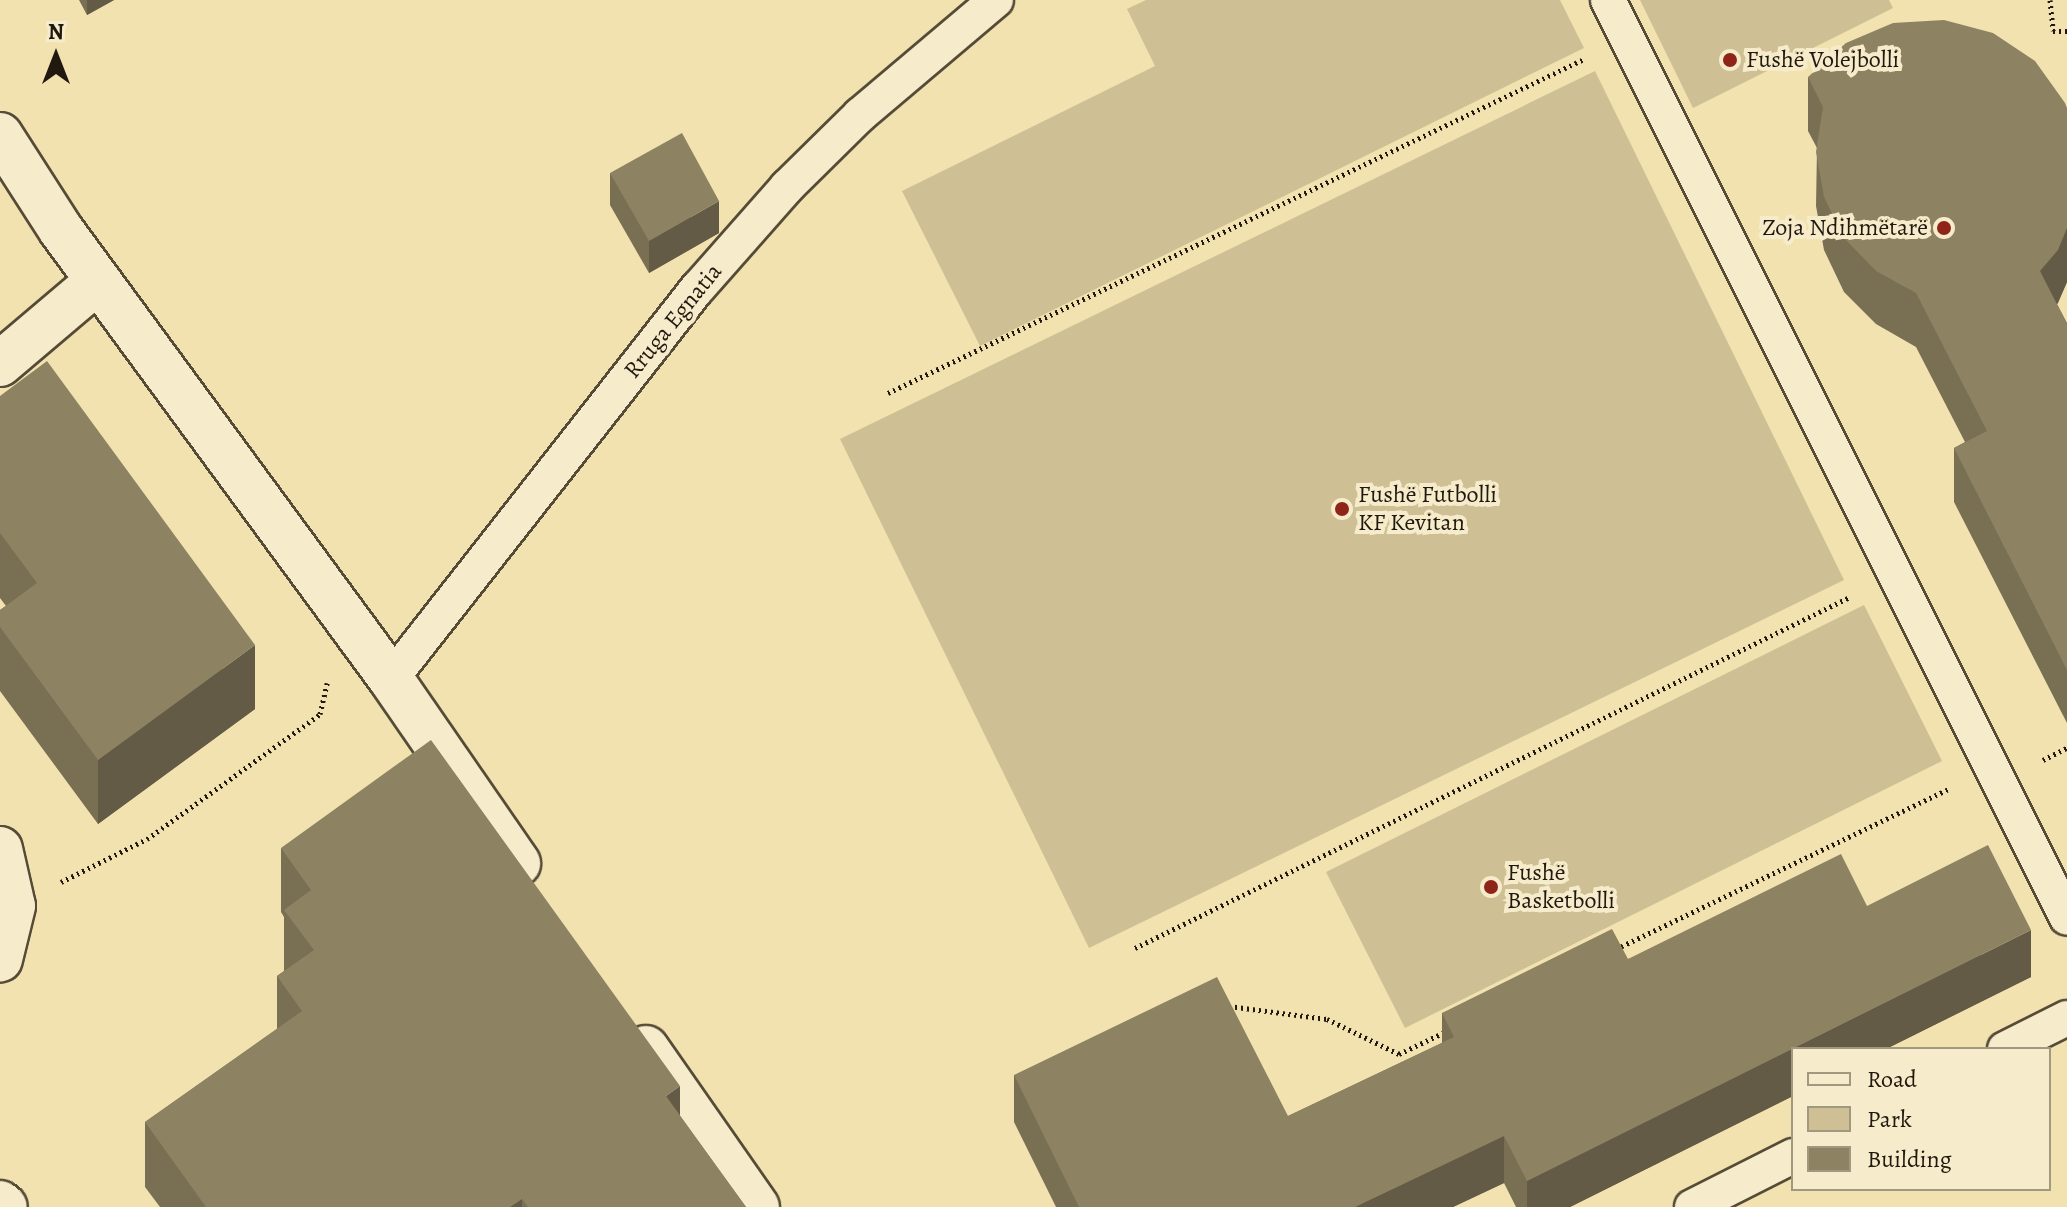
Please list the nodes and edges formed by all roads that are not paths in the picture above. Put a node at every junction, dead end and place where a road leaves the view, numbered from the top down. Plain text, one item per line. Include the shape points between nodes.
1 (996, 0) edge
2 (1608, 0) edge
3 (0, 135) edge
4 (98, 281) junction
5 (0, 364) edge
6 (391, 679) junction
7 (0, 849) edge
8 (543, 899) edge
9 (2067, 918) edge
10 (0, 959) edge
11 (624, 1016) edge
12 (2067, 1018) edge
13 (2009, 1047) edge
14 (1791, 1157) edge
15 (0, 1203) edge
16 (5, 1207) edge
17 (757, 1207) edge
18 (1692, 1207) edge

1 - 6 lane, Rruga Egnatia via 860,115 787,187 698,288
2 - 9 lane
3 - 4 street
4 - 5 street
4 - 6 street
6 - 8 street
7 - 10 street via 13,906
11 - 17 street
12 - 13 lane
14 - 18 lane
15 - 16 street

